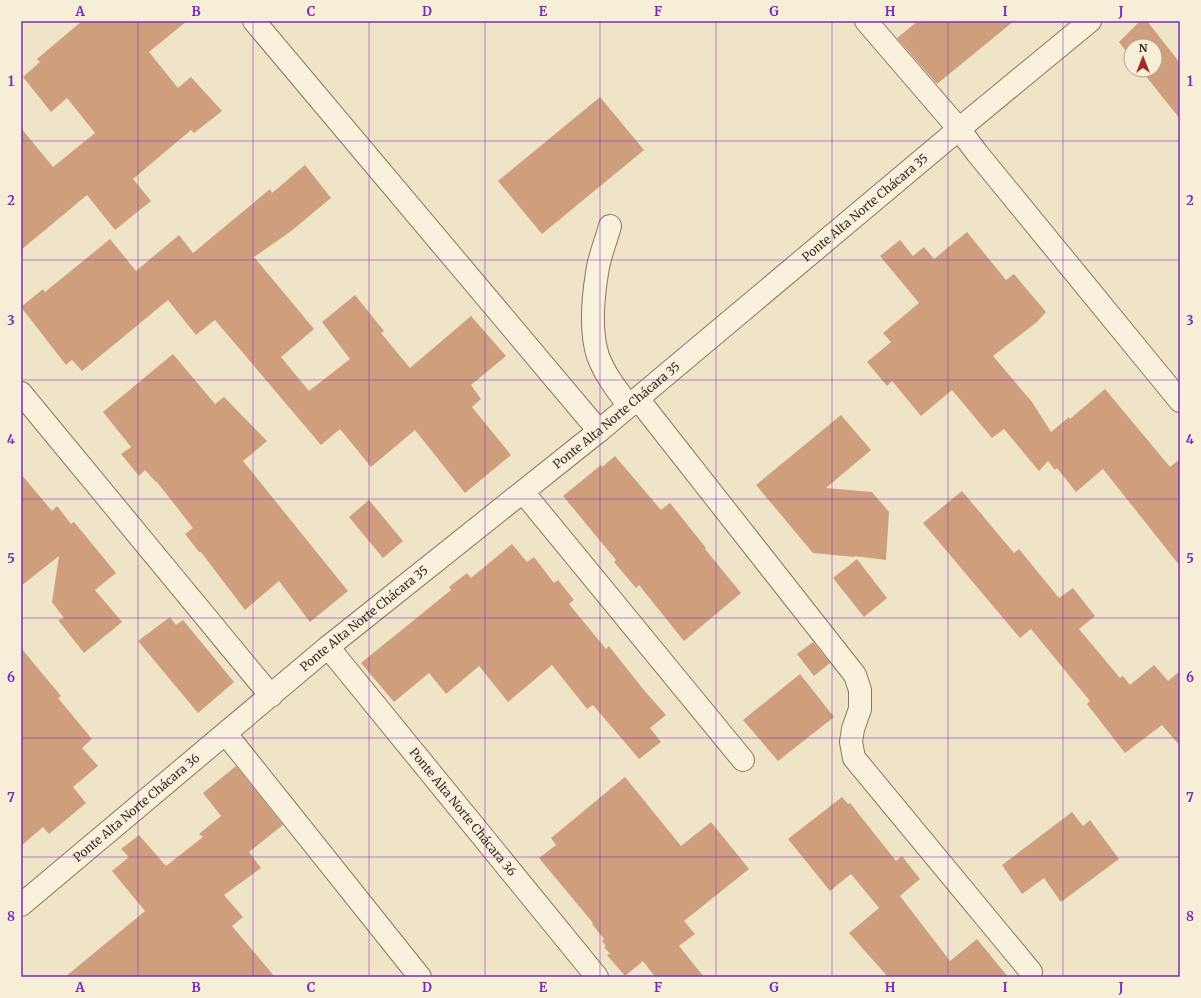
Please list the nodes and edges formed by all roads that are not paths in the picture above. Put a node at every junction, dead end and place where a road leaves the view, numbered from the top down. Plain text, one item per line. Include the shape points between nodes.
1 (254, 21) edge
2 (866, 21) edge
3 (1090, 21) edge
4 (959, 129) junction
5 (610, 226) dead end
6 (21, 393) edge
7 (633, 402) junction
8 (1180, 402) edge
9 (599, 431) junction
10 (523, 492) junction
11 (328, 647) junction
12 (271, 696) junction
13 (226, 734) junction
14 (743, 760) dead end
15 (21, 905) edge
16 (1031, 972) dead end
17 (420, 977) edge
18 (597, 977) edge

1 - 9 street
2 - 4 street
3 - 4 street, Ponte Alta Norte Chácara 35
4 - 7 street, Ponte Alta Norte Chácara 35
4 - 8 street
5 - 7 street via 597,272 593,331 598,356 607,376
6 - 12 street
7 - 9 street, Ponte Alta Norte Chácara 35
7 - 16 street via 855,675 860,690 860,709 853,729 854,758
9 - 10 street, Ponte Alta Norte Chácara 35
10 - 11 street, Ponte Alta Norte Chácara 35
10 - 14 street
11 - 12 street, Ponte Alta Norte Chácara 35
11 - 18 street, Ponte Alta Norte Chácara 36
12 - 13 street, Ponte Alta Norte Chácara 36
13 - 15 street, Ponte Alta Norte Chácara 36
13 - 17 street

